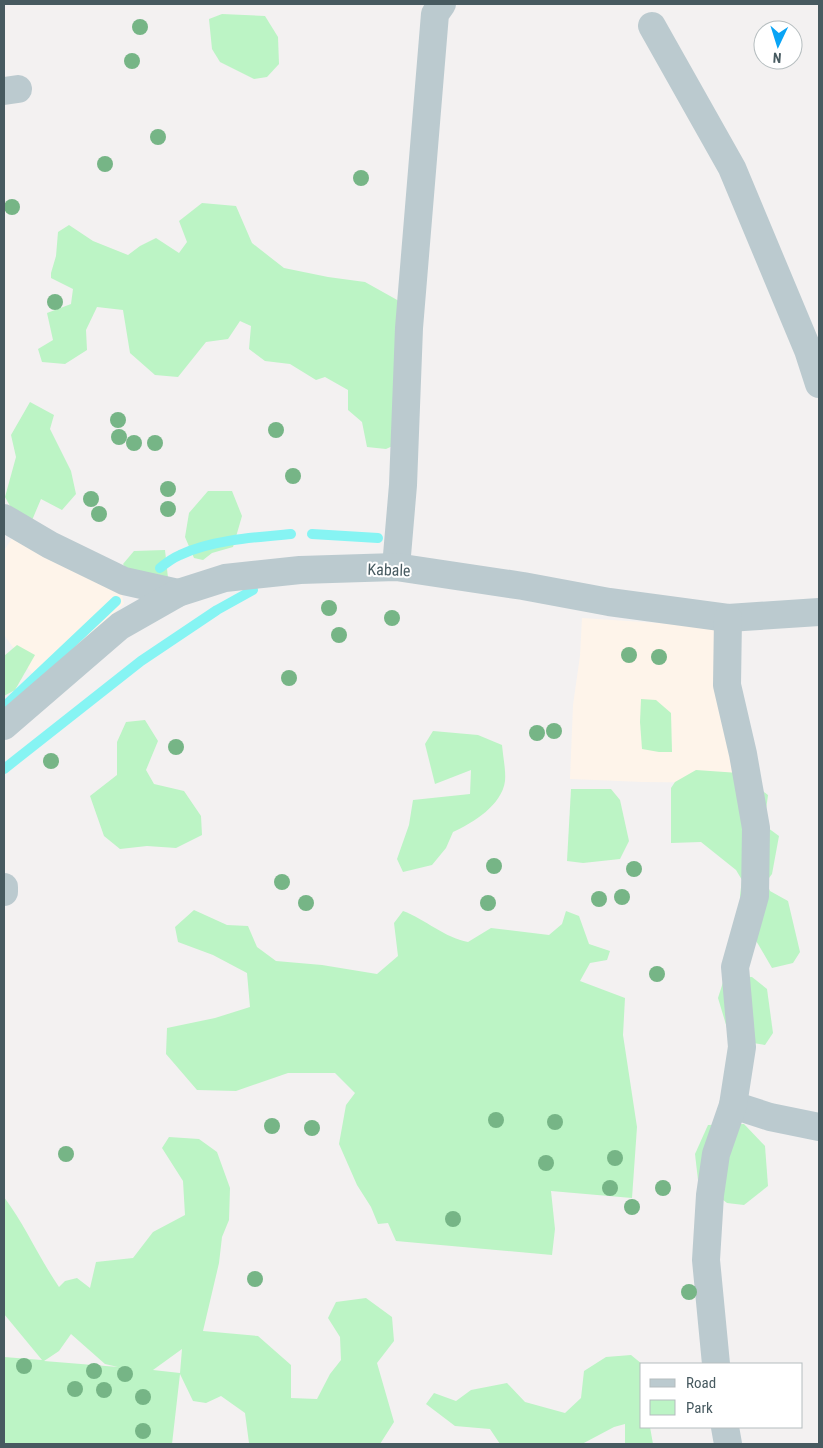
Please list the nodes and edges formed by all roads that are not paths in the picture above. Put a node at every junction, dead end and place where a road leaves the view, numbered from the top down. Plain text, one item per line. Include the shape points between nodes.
1 (442, 4) edge
2 (652, 26) dead end
3 (819, 384) edge
4 (4, 518) edge
5 (396, 568) junction
6 (178, 593) junction
7 (819, 612) edge
8 (728, 618) junction
9 (4, 726) edge
10 (4, 887) edge
11 (4, 892) edge
12 (733, 1105) junction
13 (819, 1127) edge
14 (716, 1363) edge
15 (725, 1428) edge
16 (728, 1444) edge

1 - 5 street via 435,14 408,328
2 - 3 street via 732,168
4 - 6 street via 50,546 124,580
5 - 6 street, Kabale via 300,570 225,578
5 - 8 street, Kabale
6 - 9 street, Kabale via 120,626
7 - 8 street, Kabale
8 - 12 street via 727,685 756,828 755,896 735,967 742,1047
10 - 11 street
12 - 13 street
12 - 14 street via 716,1154 709,1204 706,1260
15 - 16 street

